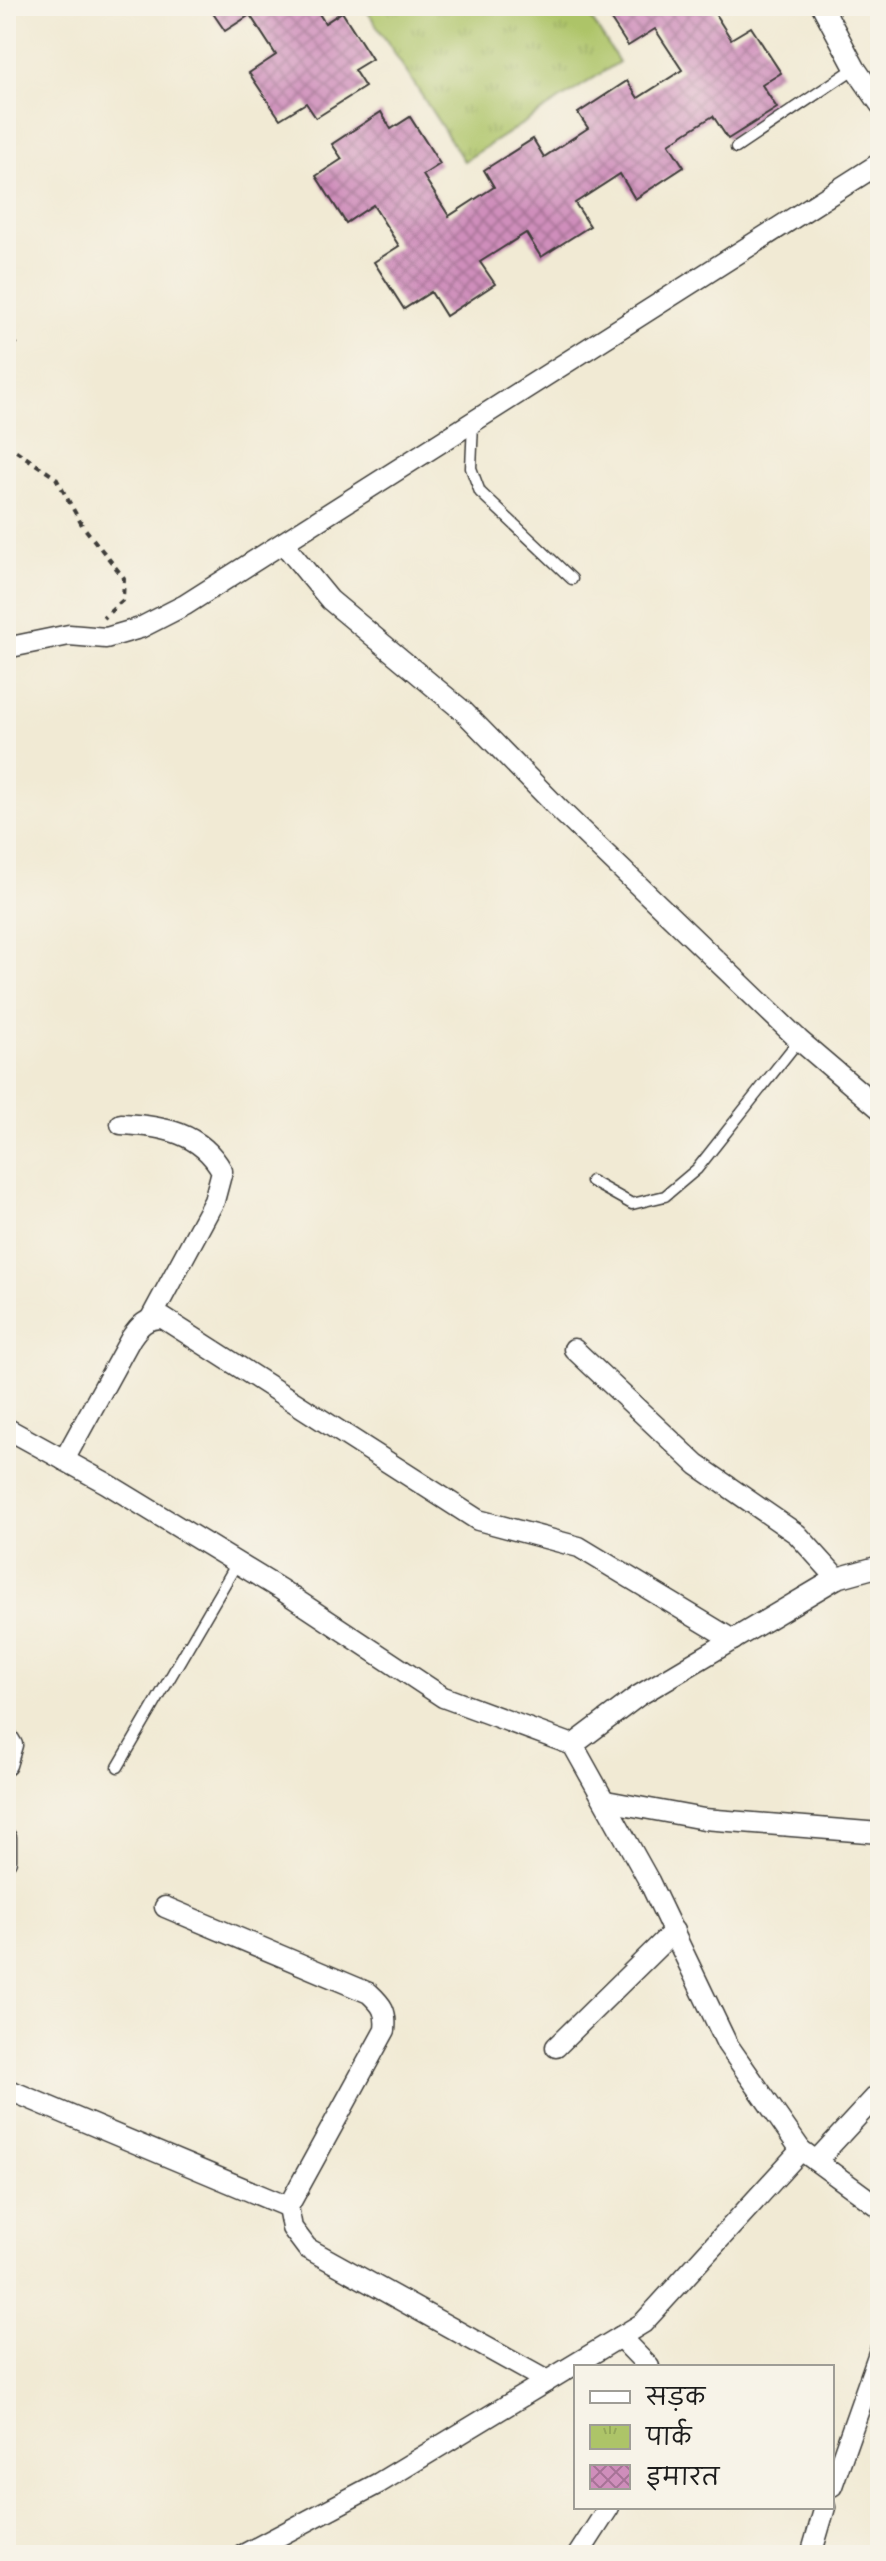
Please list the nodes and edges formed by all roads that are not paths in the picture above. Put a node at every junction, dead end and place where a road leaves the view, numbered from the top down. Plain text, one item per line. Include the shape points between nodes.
1 (822, 6) edge
2 (855, 68) junction
3 (880, 104) edge
4 (736, 148) dead end
5 (880, 163) edge
6 (473, 423) junction
7 (283, 543) junction
8 (572, 579) dead end
9 (6, 648) edge
10 (799, 1040) junction
11 (880, 1109) edge
12 (121, 1124) dead end
13 (591, 1181) dead end
14 (151, 1318) junction
15 (574, 1349) dead end
16 (6, 1428) edge
17 (64, 1460) junction
18 (237, 1563) junction
19 (880, 1566) edge
20 (837, 1578) junction
21 (733, 1640) junction
22 (6, 1735) edge
23 (573, 1745) junction
24 (6, 1765) edge
25 (118, 1767) dead end
26 (606, 1801) junction
27 (880, 1833) edge
28 (6, 1838) edge
29 (6, 1860) edge
30 (165, 1907) dead end
31 (674, 1931) junction
32 (556, 2047) dead end
33 (14, 2092) dead end
34 (880, 2092) edge
35 (808, 2156) junction
36 (288, 2207) junction
37 (880, 2208) edge
38 (620, 2337) junction
39 (880, 2350) edge
40 (647, 2365) edge
41 (547, 2381) junction
42 (834, 2480) edge
43 (608, 2509) edge
44 (824, 2509) edge
45 (243, 2555) edge
46 (578, 2555) edge
47 (811, 2555) edge

1 - 2 street
2 - 3 street
2 - 4 lane
5 - 6 street
6 - 7 street
6 - 8 lane via 471,468 480,492
7 - 9 street via 140,628 106,638 78,636
7 - 10 street via 330,600 463,711
10 - 11 street
10 - 13 lane via 697,1169 671,1192 632,1204
12 - 14 street via 178,1131 217,1161 222,1171 214,1201
14 - 17 street via 131,1338
14 - 21 street via 174,1323 478,1520 579,1547
15 - 20 street via 697,1465 797,1534
16 - 17 street
17 - 18 street
18 - 23 street via 443,1697
18 - 25 lane
19 - 20 street
20 - 21 street
21 - 23 street via 638,1696
22 - 24 street via 12,1745
23 - 26 street
26 - 27 street via 704,1819
26 - 31 street
28 - 29 street
30 - 36 street via 369,1993 387,2014 385,2030
31 - 32 street
31 - 35 street via 727,2044
33 - 36 street
34 - 35 street
35 - 37 street
35 - 38 street via 643,2323
36 - 41 street via 292,2228 307,2248
38 - 40 street
38 - 41 street
39 - 42 street
41 - 45 street via 379,2483
43 - 46 street
44 - 47 street

